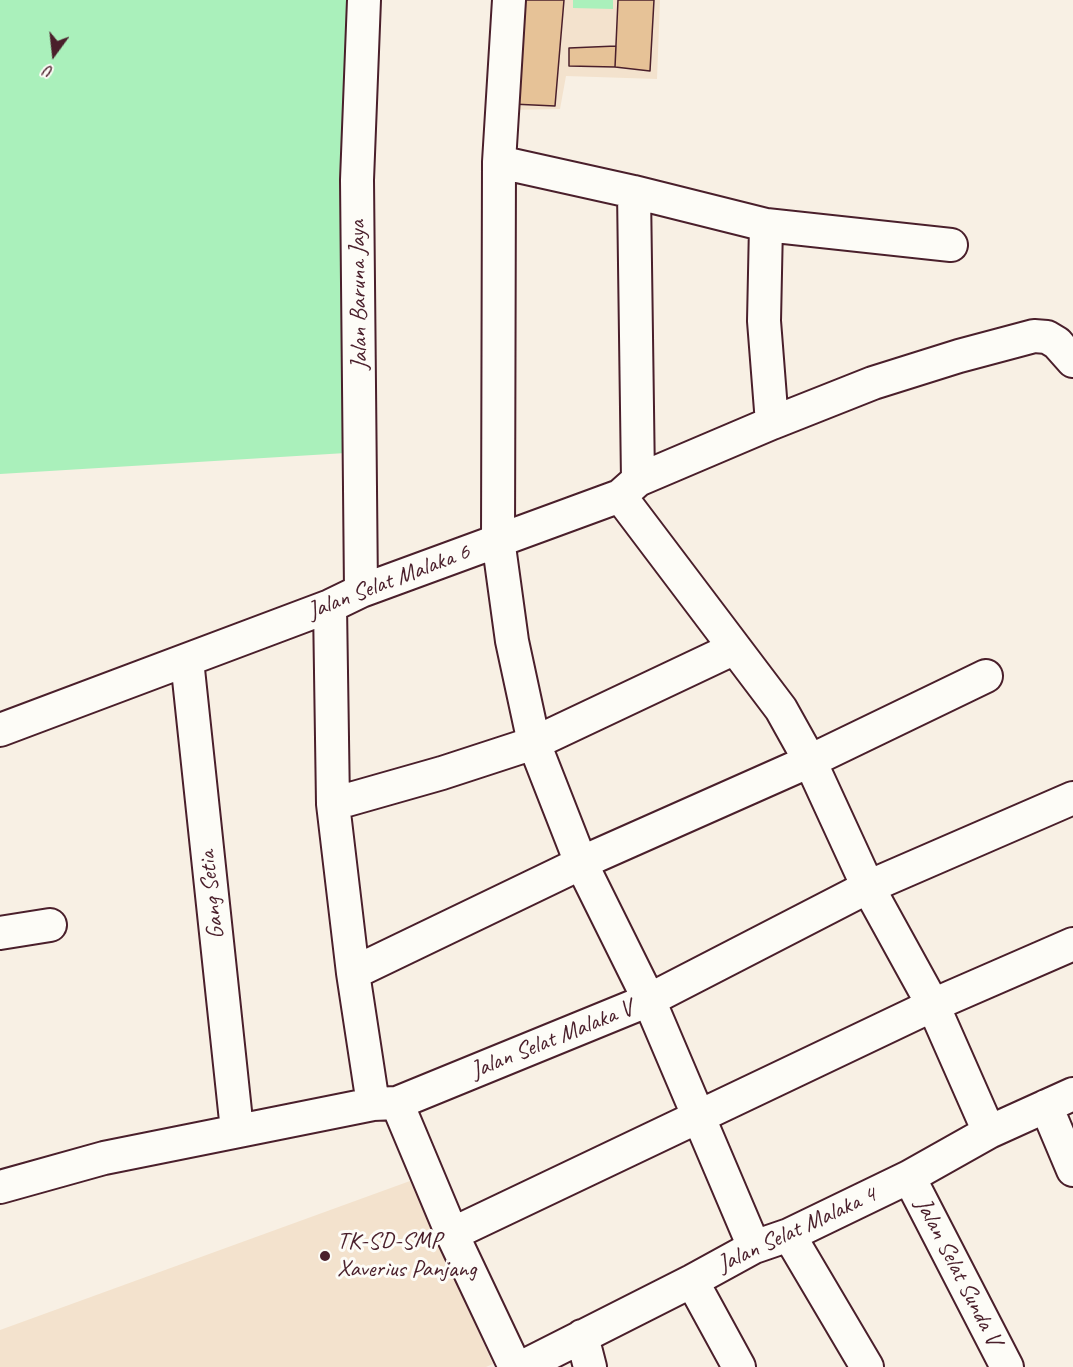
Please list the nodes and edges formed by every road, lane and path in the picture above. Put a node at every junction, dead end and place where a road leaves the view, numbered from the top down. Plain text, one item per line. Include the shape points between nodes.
1 (364, 0) edge
2 (509, 0) edge
3 (499, 162) junction
4 (634, 192) junction
5 (766, 225) junction
6 (951, 245) dead end
7 (1073, 361) edge
8 (772, 423) junction
9 (629, 488) junction
10 (498, 539) junction
11 (361, 591) junction
12 (330, 606) junction
13 (735, 648) junction
14 (187, 660) junction
15 (986, 676) dead end
16 (0, 730) edge
17 (534, 743) junction
18 (810, 761) junction
19 (1073, 798) edge
20 (333, 804) junction
21 (581, 863) junction
22 (868, 887) junction
23 (50, 925) dead end
24 (0, 933) edge
25 (1073, 944) edge
26 (353, 973) junction
27 (649, 1000) junction
28 (933, 1005) junction
29 (1059, 1100) edge
30 (385, 1104) junction
31 (698, 1117) junction
32 (237, 1130) junction
33 (990, 1132) junction
34 (1073, 1170) edge
35 (909, 1177) junction
36 (0, 1187) edge
37 (452, 1234) junction
38 (789, 1235) junction
39 (754, 1247) junction
40 (693, 1281) junction
41 (582, 1336) junction
42 (515, 1367) edge
43 (522, 1367) edge
44 (590, 1367) edge
45 (739, 1367) edge
46 (867, 1367) edge
47 (1007, 1367) edge

1 - 11 street, Jalan Baruna Jaya via 357,180
2 - 3 street
3 - 4 street
3 - 10 street
4 - 5 street
4 - 9 street
5 - 6 street
5 - 8 street via 764,321
7 - 8 street, Jalan Selat Malaka 6 via 1057,343 1034,336 873,383
8 - 9 street, Jalan Selat Malaka 6
9 - 10 street, Jalan Selat Malaka 6
9 - 13 street
10 - 11 street, Jalan Selat Malaka 6
10 - 17 street via 512,641
11 - 12 street, Jalan Selat Malaka 6
12 - 14 street, Jalan Selat Malaka 6
12 - 20 street
13 - 17 street
13 - 18 street via 781,709
14 - 16 street, Jalan Selat Malaka 6
14 - 32 street, Gang Setia
15 - 18 street
17 - 20 street
17 - 21 street
18 - 21 street
18 - 22 street
19 - 22 street, Jalan Selat Malaka V
20 - 26 street
21 - 26 street
21 - 27 street
22 - 27 street, Jalan Selat Malaka V
22 - 28 street
23 - 24 street
25 - 28 street
26 - 30 street
27 - 30 street, Jalan Selat Malaka V
27 - 31 street
28 - 31 street
28 - 33 street
29 - 33 street, Jalan Selat Malaka 4
29 - 34 street
30 - 32 street, Jalan Selat Malaka V
30 - 37 street
31 - 37 street
31 - 39 street
32 - 36 street, Jalan Selat Malaka V via 104,1158
33 - 35 street, Jalan Selat Malaka 4
35 - 38 street, Jalan Selat Malaka 4
35 - 47 street, Jalan Selat Sunda V
37 - 42 street
38 - 39 street, Jalan Selat Malaka 4
38 - 46 street
39 - 40 street, Jalan Selat Malaka 4
40 - 41 street, Jalan Selat Malaka 4
40 - 45 street
41 - 43 street, Jalan Selat Malaka 4
41 - 44 street

